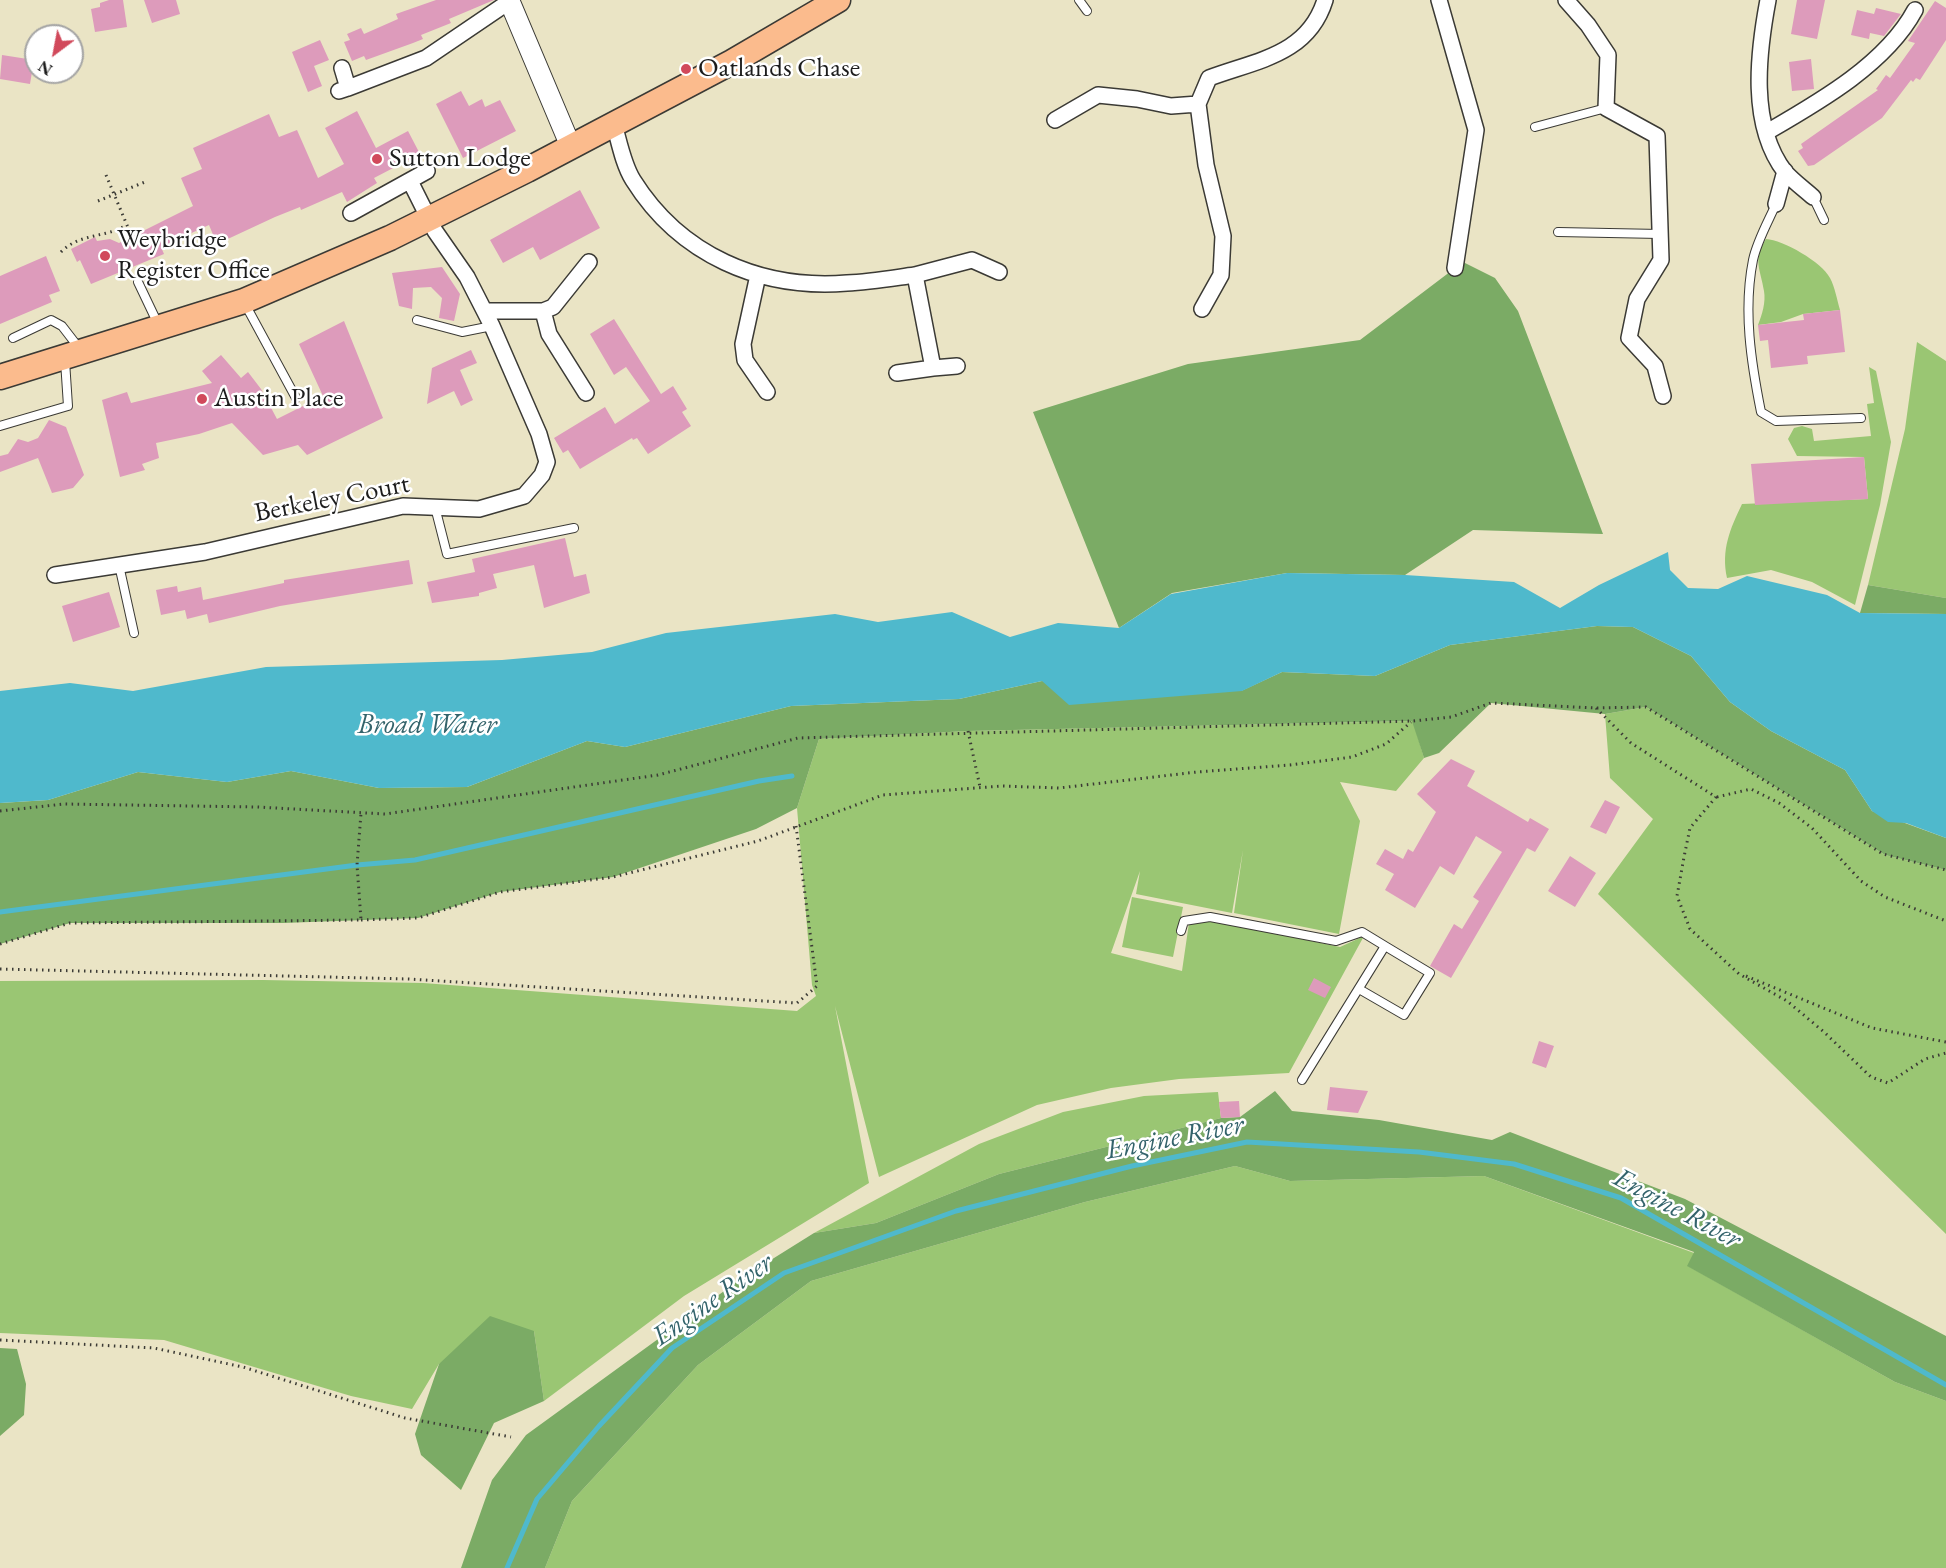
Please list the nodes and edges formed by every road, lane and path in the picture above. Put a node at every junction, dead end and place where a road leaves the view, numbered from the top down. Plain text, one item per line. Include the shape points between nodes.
1 (838, 0) edge
2 (1079, 0) edge
3 (1325, 0) edge
4 (1439, 0) edge
5 (1566, 0) edge
6 (1768, 0) edge
7 (510, 1) edge
8 (1916, 10) dead end
9 (1087, 11) dead end
10 (342, 68) dead end
11 (1198, 104) junction
12 (1606, 108) junction
13 (1055, 120) dead end
14 (614, 124) junction
15 (1535, 127) dead end
16 (1767, 132) junction
17 (571, 147) junction
18 (427, 171) dead end
19 (1785, 171) junction
20 (106, 175) dead end
21 (410, 181) junction
22 (145, 182) dead end
23 (114, 195) junction
24 (1813, 197) joint
25 (98, 201) dead end
26 (1776, 204) joint
27 (351, 213) dead end
28 (430, 219) junction
29 (1824, 220) dead end
30 (125, 226) junction
31 (1558, 232) dead end
32 (1660, 234) junction
33 (132, 237) dead end
34 (61, 252) dead end
35 (589, 262) dead end
36 (1455, 268) dead end
37 (999, 272) dead end
38 (758, 275) junction
39 (915, 275) junction
40 (138, 282) dead end
41 (244, 301) junction
42 (1202, 309) dead end
43 (484, 311) junction
44 (543, 311) junction
45 (417, 320) dead end
46 (492, 326) junction
47 (160, 327) junction
48 (13, 338) dead end
49 (73, 356) junction
50 (957, 366) dead end
51 (933, 368) junction
52 (1, 372) edge
53 (897, 373) dead end
54 (767, 392) dead end
55 (586, 393) dead end
56 (1663, 396) dead end
57 (296, 398) dead end
58 (1861, 418) dead end
59 (0, 426) edge
60 (434, 506) junction
61 (574, 528) dead end
62 (119, 565) junction
63 (55, 575) dead end
64 (134, 633) dead end
65 (1596, 708) junction
66 (1413, 721) junction
67 (968, 731) junction
68 (980, 787) junction
69 (1716, 797) junction
70 (0, 810) edge
71 (361, 813) junction
72 (796, 826) junction
73 (1946, 870) edge
74 (362, 920) junction
75 (1946, 921) edge
76 (1180, 931) dead end
77 (0, 944) edge
78 (1384, 946) junction
79 (0, 969) edge
80 (1739, 974) junction
81 (1359, 989) junction
82 (1946, 1042) edge
83 (1946, 1053) edge
84 (1302, 1080) dead end
85 (0, 1340) edge
86 (511, 1437) dead end

1 - 14 main road
2 - 9 lane
3 - 11 street via 1313,26 1300,41 1281,53 1209,78
4 - 36 street via 1476,130
5 - 12 street via 1608,55
6 - 16 street via 1758,76
7 - 10 street via 426,58 344,89
7 - 17 street
8 - 16 street via 1902,32 1839,89
11 - 13 street via 1171,106 1098,95
11 - 42 street via 1206,165 1223,236 1221,275
12 - 15 lane
12 - 32 street via 1657,136
14 - 17 main road
14 - 38 street via 632,178 655,210 685,239 719,261
16 - 19 street
17 - 28 main road
18 - 21 street
19 - 24 street
19 - 26 street
20 - 23 path
21 - 27 street
21 - 28 street, Berkeley Court
22 - 23 path
23 - 25 path
23 - 30 path
24 - 29 lane
26 - 58 lane via 1753,258 1749,297 1750,358 1761,412 1776,422
28 - 41 main road
28 - 43 street, Berkeley Court
30 - 33 path
30 - 34 path via 106,235 76,240
31 - 32 lane
32 - 56 street via 1661,260 1637,299 1629,338 1655,366
35 - 44 street via 553,307
37 - 39 street via 972,260
38 - 39 street via 846,284
38 - 54 street via 744,352 745,360
39 - 51 street
40 - 47 lane
41 - 47 main road
41 - 57 lane
43 - 44 street
43 - 46 street, Berkeley Court
44 - 55 street via 549,334
45 - 46 lane via 462,332
46 - 60 street, Berkeley Court via 539,434 547,462 535,485 524,496 509,502 478,509
47 - 49 main road
48 - 49 lane via 51,320 62,326
49 - 52 main road
49 - 59 lane via 68,406
50 - 51 street
51 - 53 street
60 - 61 lane via 447,554
60 - 62 street, Berkeley Court via 403,506 205,552
62 - 63 street, Berkeley Court
62 - 64 lane
65 - 66 path via 1491,704 1451,717
65 - 69 path via 1631,743
65 - 73 path via 1646,707 1883,854
66 - 67 path
66 - 68 path via 1386,744 1352,757 1059,788
67 - 68 path
67 - 71 path via 798,738 658,775 385,814
68 - 72 path via 883,795
69 - 75 path via 1750,789 1779,803 1812,828 1861,881 1885,897
69 - 80 path via 1690,828 1677,896 1690,929
70 - 71 path via 65,804
71 - 74 path via 357,865
72 - 74 path via 758,841 613,877 500,892 418,918
72 - 79 path via 817,986 797,1003 408,979
74 - 77 path via 70,923
76 - 78 lane via 1184,921 1210,917 1336,941 1362,932
78 - 81 lane
78 - 81 lane via 1430,973 1404,1015
80 - 82 path via 1872,1028
80 - 83 path via 1787,1002 1870,1077 1888,1083 1925,1059
81 - 84 lane
85 - 86 path via 154,1348 243,1367 405,1418

